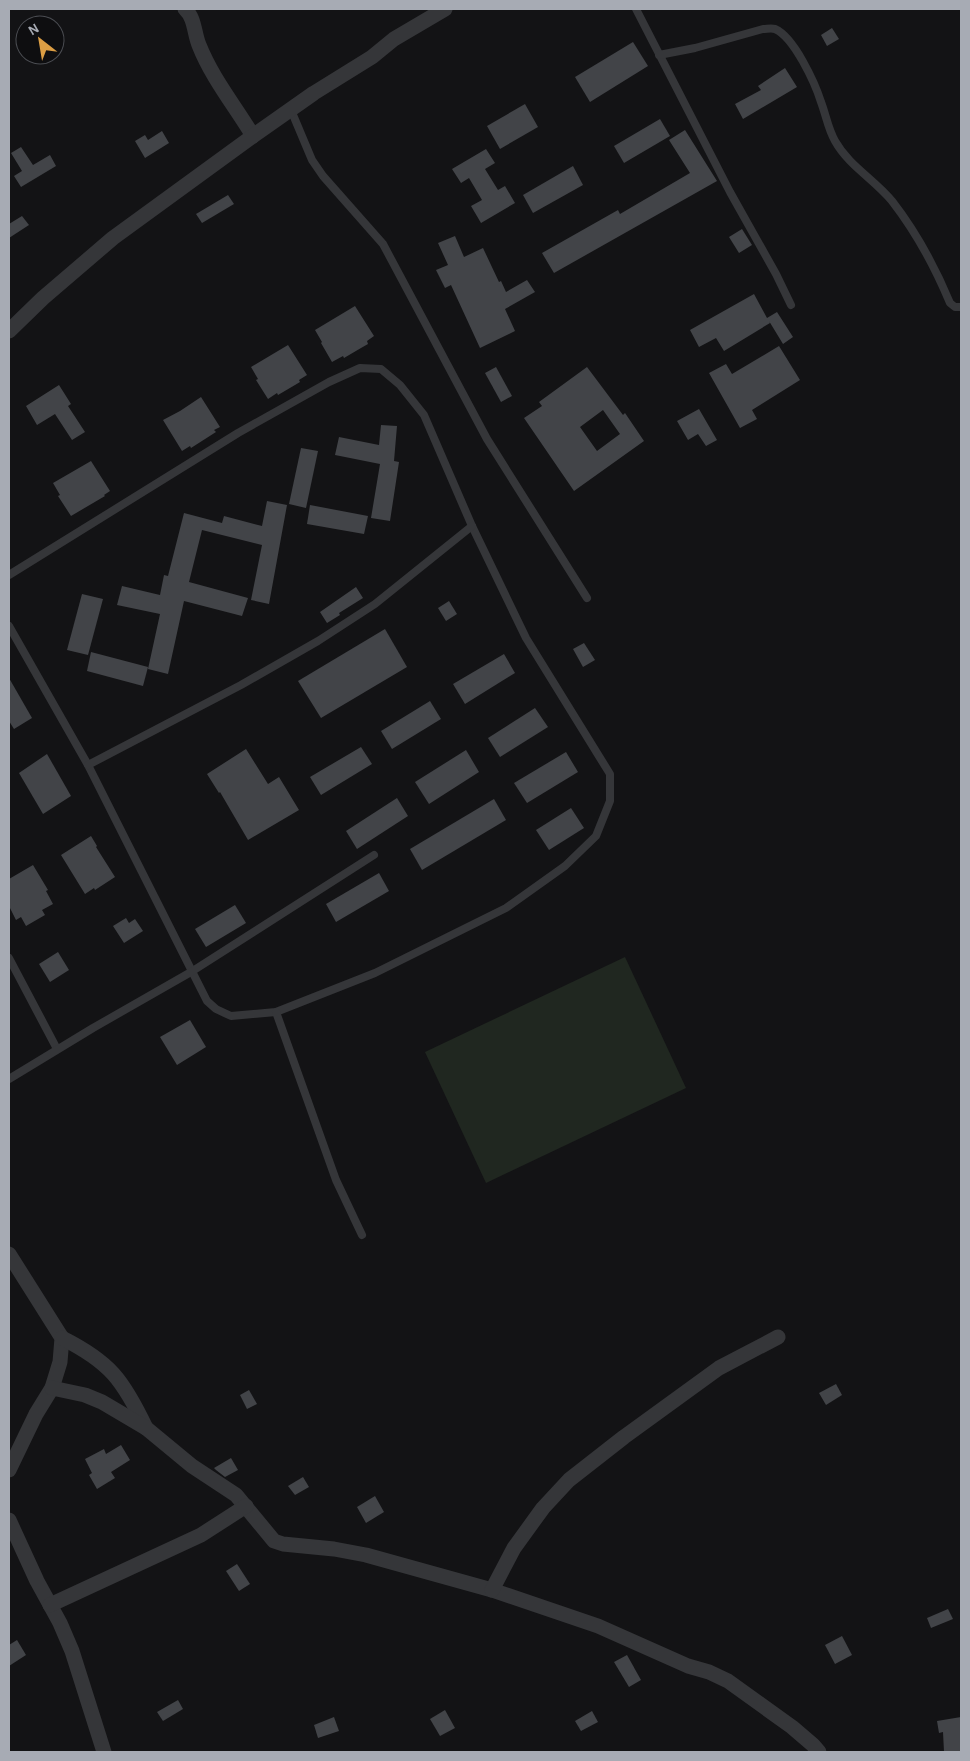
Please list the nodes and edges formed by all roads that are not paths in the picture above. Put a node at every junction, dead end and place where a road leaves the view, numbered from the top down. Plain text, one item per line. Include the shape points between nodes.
1 (185, 9) edge
2 (444, 9) edge
3 (636, 9) edge
4 (659, 55) junction
5 (291, 110) junction
6 (253, 136) junction
7 (791, 305) dead end
8 (961, 307) edge
9 (9, 331) edge
10 (472, 526) junction
11 (9, 574) edge
12 (587, 598) dead end
13 (9, 626) edge
14 (88, 765) junction
15 (374, 855) dead end
16 (9, 958) edge
17 (191, 972) junction
18 (276, 1012) junction
19 (57, 1049) junction
20 (9, 1079) edge
21 (362, 1235) dead end
22 (9, 1254) edge
23 (778, 1337) dead end
24 (62, 1338) junction
25 (52, 1388) junction
26 (146, 1428) junction
27 (9, 1470) edge
28 (246, 1506) junction
29 (9, 1520) edge
30 (492, 1590) junction
31 (50, 1605) junction
32 (104, 1752) edge
33 (819, 1752) edge

1 - 6 street via 212,72
2 - 5 street via 394,39
3 - 4 lane
4 - 7 lane
4 - 8 lane via 764,29 782,34 813,81 835,141 850,163 866,174 892,201 922,246 950,303
5 - 6 street
5 - 12 lane via 312,160 383,244 487,439
6 - 9 street via 113,238
10 - 11 lane via 424,415 400,385 381,369 360,368 238,433
10 - 14 lane via 375,604 318,641
10 - 18 lane via 526,638 610,774 610,801 596,836 565,866 506,908 375,973
13 - 14 lane
14 - 17 lane
15 - 17 lane
16 - 19 lane
17 - 18 lane via 206,1001 216,1010 230,1016
17 - 19 lane
18 - 21 lane via 336,1180
19 - 20 lane
22 - 24 street
23 - 30 street via 719,1368 570,1480 543,1508 520,1540
24 - 25 street via 60,1362
24 - 26 street via 93,1355 117,1377
25 - 26 street via 102,1402
25 - 27 street
26 - 28 street via 192,1466 236,1495
28 - 30 street via 274,1541 366,1555
28 - 31 street via 202,1535
29 - 31 street
30 - 33 street via 598,1626 728,1681 792,1727
31 - 32 street via 72,1651

